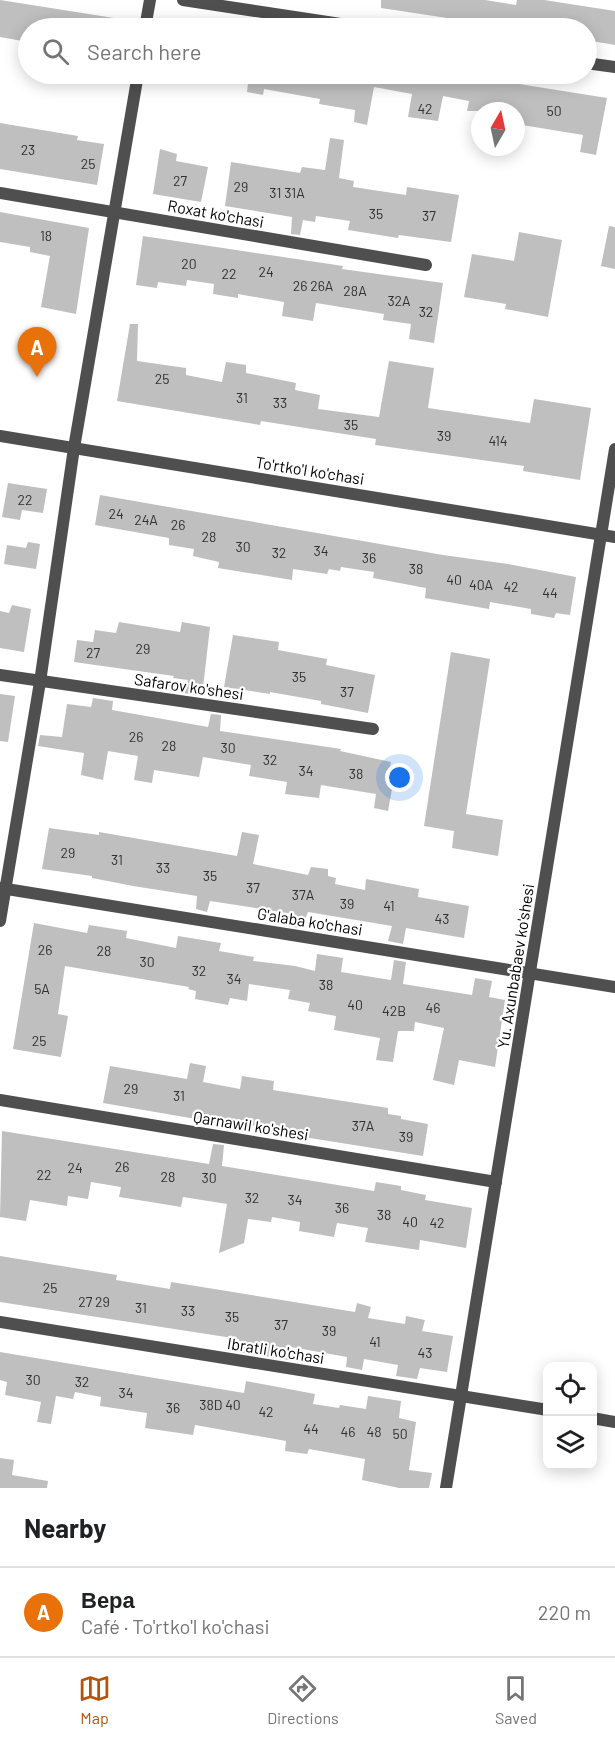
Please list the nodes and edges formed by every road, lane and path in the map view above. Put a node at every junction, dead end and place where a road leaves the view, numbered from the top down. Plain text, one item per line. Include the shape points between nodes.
1 (150, 0) edge
2 (183, 0) edge
3 (147, 18) edge
4 (301, 18) edge
5 (597, 65) edge
6 (615, 67) edge
7 (136, 84) edge
8 (0, 193) edge
9 (115, 213) junction
10 (426, 266) dead end
11 (0, 436) edge
12 (74, 448) junction
13 (615, 449) edge
14 (609, 536) edge
15 (0, 675) edge
16 (40, 682) junction
17 (374, 729) dead end
18 (3, 888) edge
19 (0, 921) edge
20 (531, 973) junction
21 (615, 987) edge
22 (0, 1100) edge
23 (496, 1182) junction
24 (0, 1322) edge
25 (461, 1396) junction
26 (543, 1409) edge
27 (597, 1419) edge
28 (615, 1422) edge
29 (446, 1488) edge

1 - 3 street
2 - 4 street
5 - 6 street
7 - 9 street
8 - 9 street, Roxat ko'chasi
9 - 10 street, Roxat ko'chasi
9 - 12 street
11 - 12 street, To'rtko'l ko'chasi
12 - 14 street, To'rtko'l ko'chasi
12 - 16 street
13 - 14 street, Yu. Axunbabaev ko'shesi
14 - 20 street, Yu. Axunbabaev ko'shesi
15 - 16 street, Safarov ko'shesi
16 - 17 street, Safarov ko'shesi
16 - 18 street
18 - 19 street
18 - 20 street, G'alaba ko'chasi
20 - 21 street, G'alaba ko'chasi
20 - 23 street, Yu. Axunbabaev ko'shesi
22 - 23 street, Qarnawil ko'shesi
23 - 25 street, Yu. Axunbabaev ko'shesi
24 - 25 street, Ibratli ko'chasi
25 - 26 street, Ibratli ko'chasi
25 - 29 street, Yu. Axunbabaev ko'shesi
27 - 28 street

